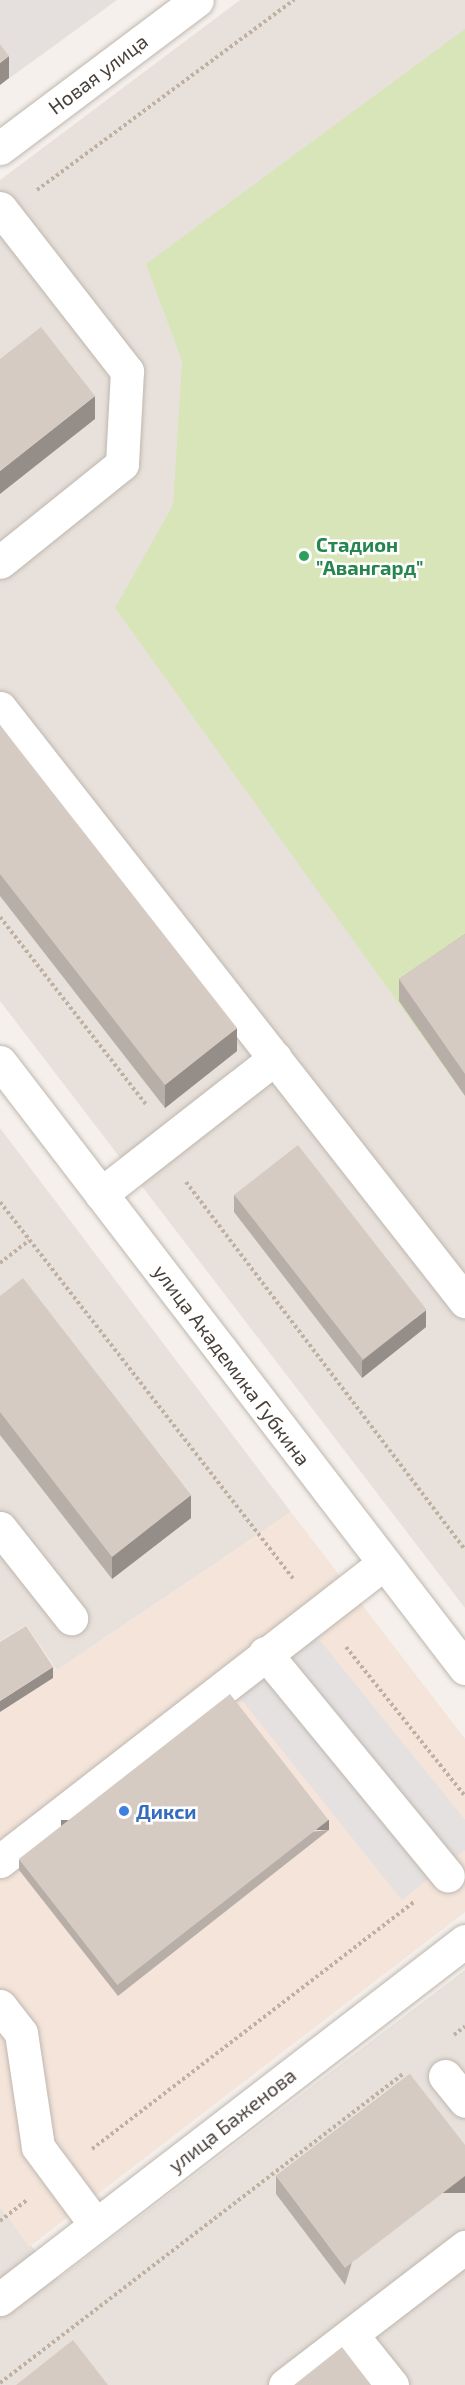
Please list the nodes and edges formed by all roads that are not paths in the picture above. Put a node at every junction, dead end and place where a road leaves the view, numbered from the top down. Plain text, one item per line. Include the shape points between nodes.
1 (197, 0) edge
2 (0, 148) edge
3 (2, 211) edge
4 (0, 562) edge
5 (0, 708) edge
6 (275, 1058) junction
7 (0, 1062) edge
8 (101, 1194) junction
9 (465, 1300) edge
10 (0, 1528) edge
11 (384, 1563) junction
12 (71, 1618) dead end
13 (265, 1653) junction
14 (465, 1668) edge
15 (0, 1861) edge
16 (448, 1876) road end
17 (465, 1941) edge
18 (0, 2006) edge
19 (96, 2225) junction
20 (465, 2247) edge
21 (0, 2299) edge
22 (352, 2335) junction
23 (285, 2385) edge
24 (392, 2385) edge

1 - 2 street, Новая улица
3 - 4 street via 127,371 122,464
5 - 6 street
6 - 8 street
6 - 9 street
7 - 8 street, улица Академика Губкина
8 - 11 street, улица Академика Губкина
10 - 12 street
11 - 13 street
11 - 14 street, улица Академика Губкина
13 - 15 street
13 - 16 street
17 - 19 street, улица Баженова
18 - 19 street via 21,2032 38,2147
19 - 21 street, улица Баженова
20 - 22 street
22 - 23 street
22 - 24 street

